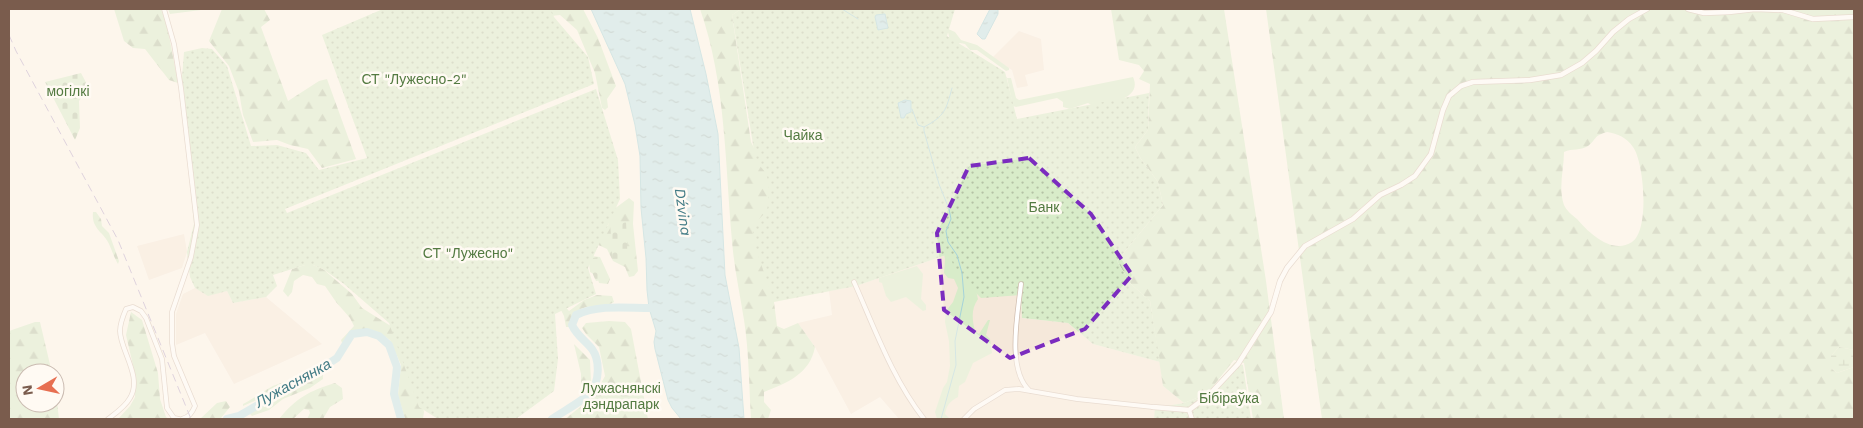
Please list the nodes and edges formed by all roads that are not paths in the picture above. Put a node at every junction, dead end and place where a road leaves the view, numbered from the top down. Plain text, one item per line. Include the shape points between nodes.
1 (164, 9) edge
2 (1647, 9) edge
3 (1688, 9) edge
4 (1854, 17) edge
5 (854, 282) dead end
6 (1021, 284) dead end
7 (1032, 392) junction
8 (1153, 407) joint
9 (1189, 410) junction
10 (108, 419) edge
11 (180, 419) edge
12 (924, 419) edge
13 (964, 419) edge
14 (1192, 419) edge

1 - 11 street via 181,88 197,225 191,256 172,312 174,356 194,406 193,412
2 - 9 street via 1613,32 1582,63 1561,74 1530,80 1473,82 1461,86 1442,110 1431,154 1415,176 1380,195 1353,218 1306,246 1287,268 1270,312 1238,364 1209,396
3 - 4 street via 1704,13 1783,10 1813,19
5 - 12 street via 896,376
6 - 7 street via 1016,356 1024,386
7 - 8 street
7 - 13 street via 1005,390
8 - 9 street
9 - 14 street
10 - 11 street via 132,397 131,365 120,332 126,309 133,307 141,311 162,359 167,408 174,418

